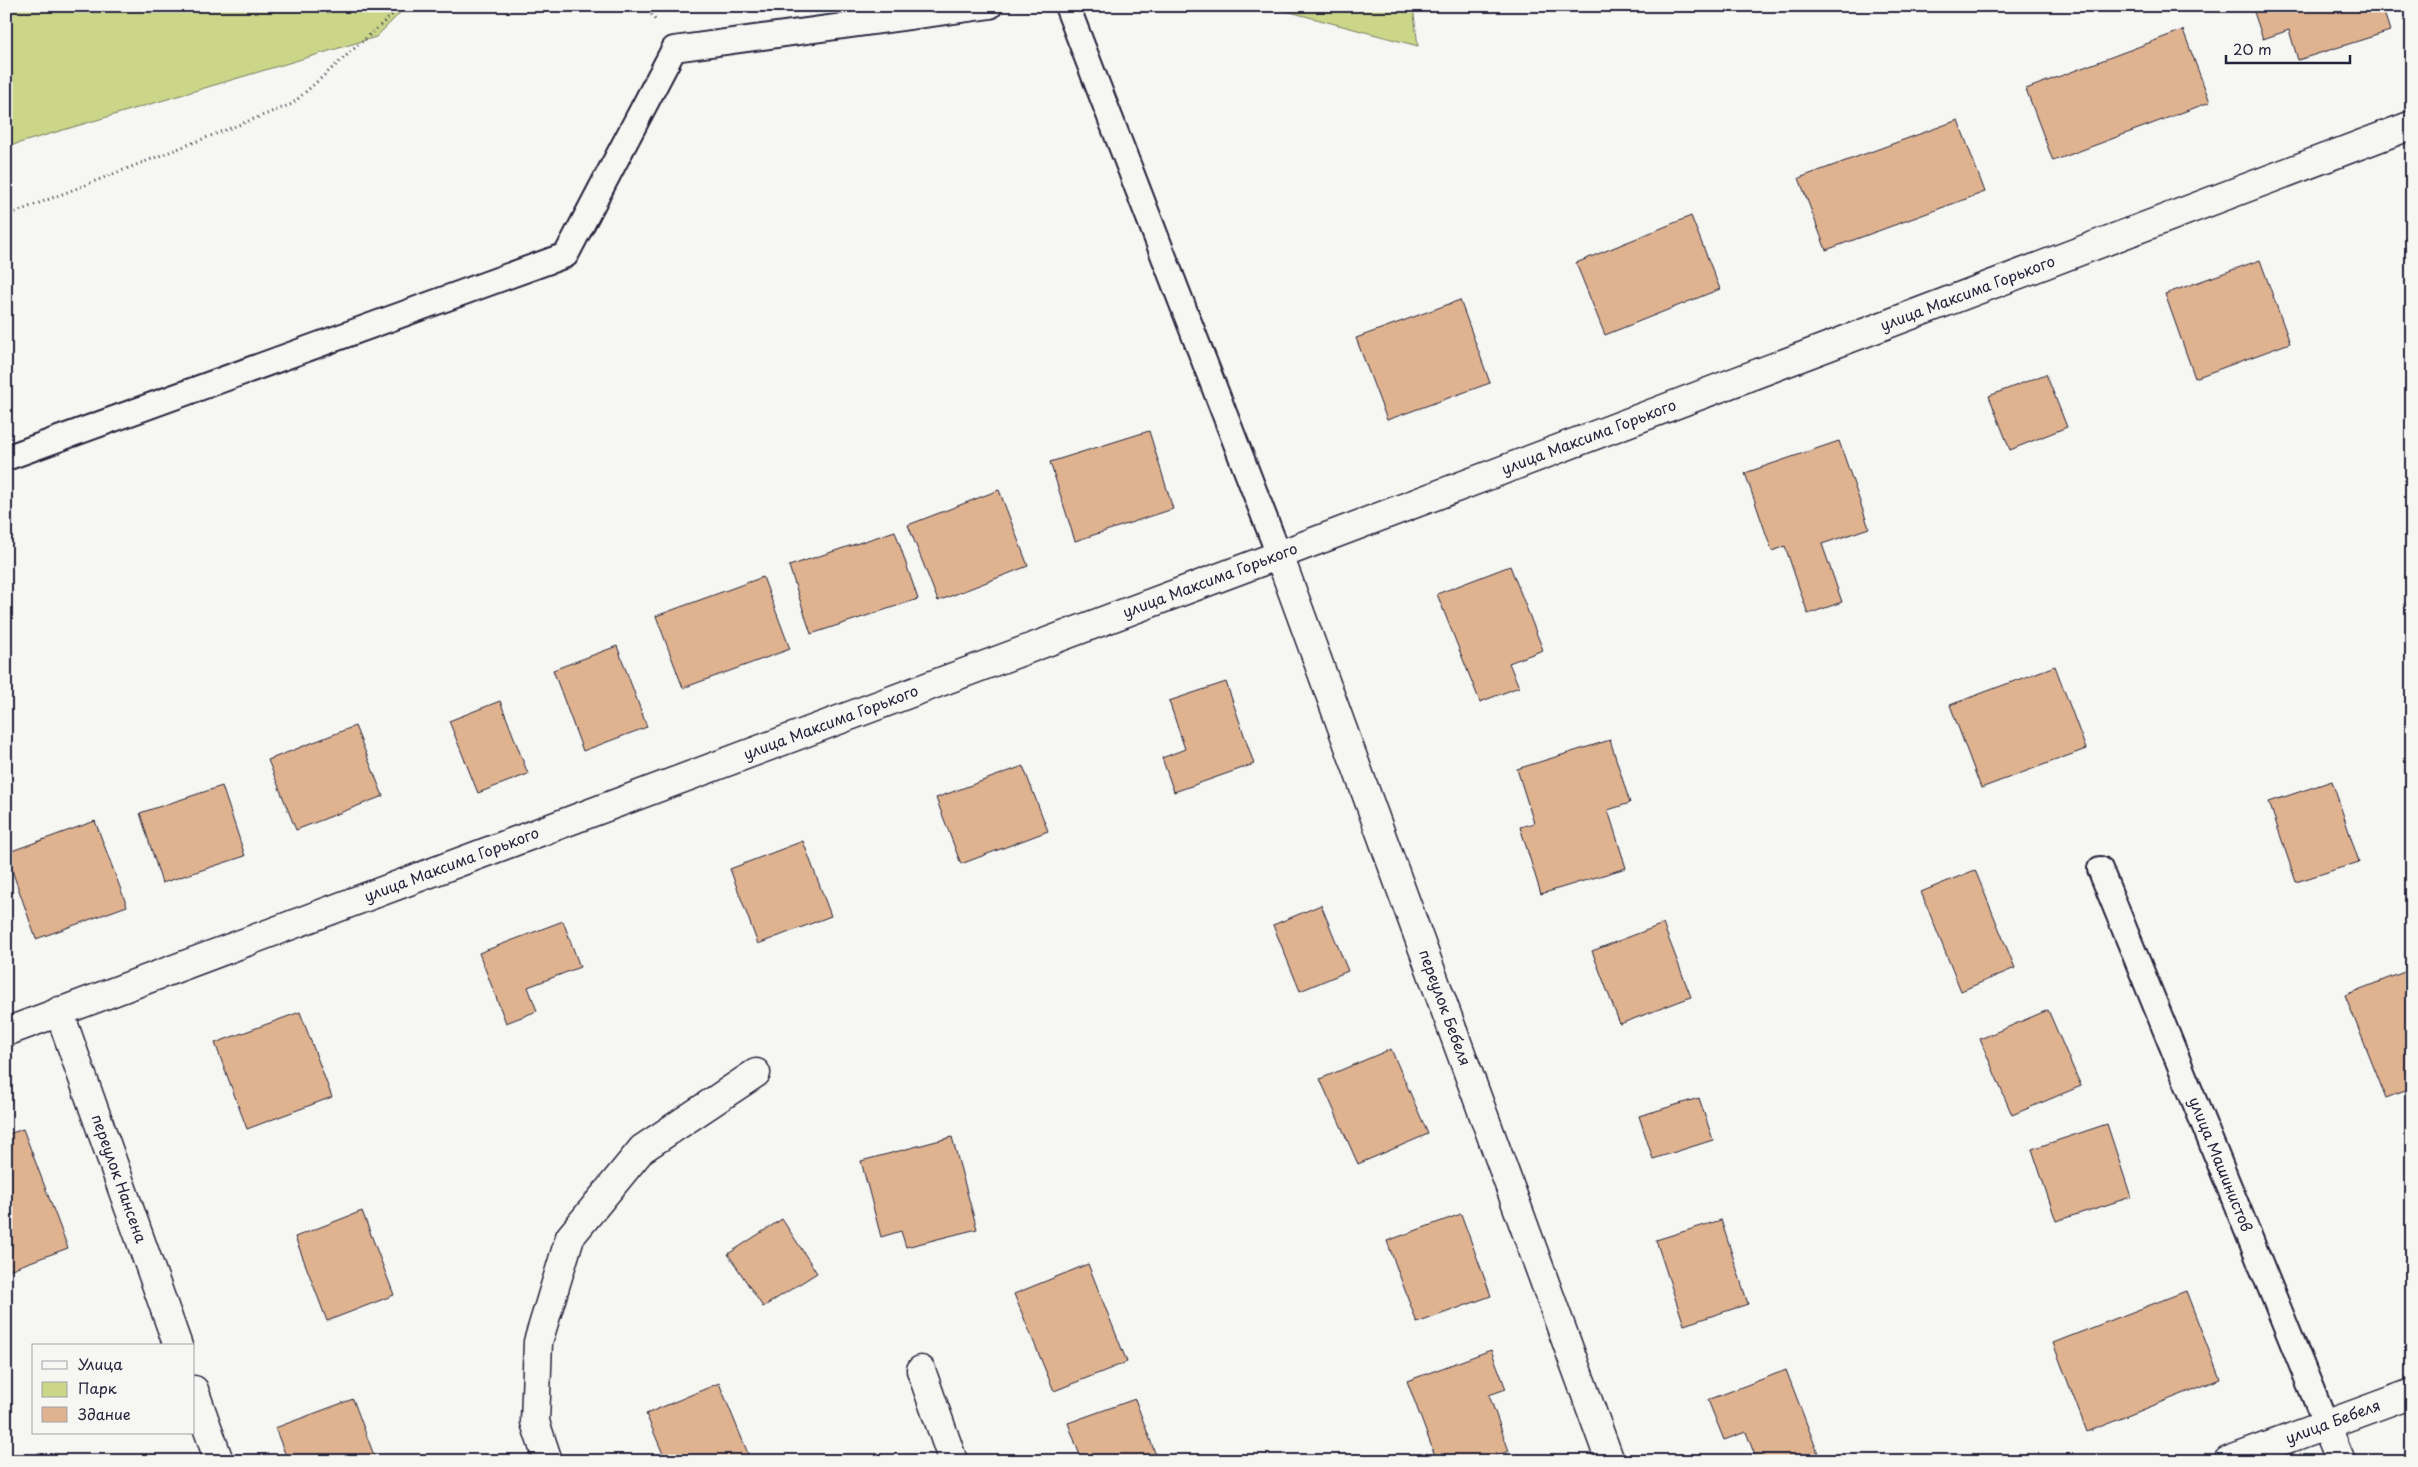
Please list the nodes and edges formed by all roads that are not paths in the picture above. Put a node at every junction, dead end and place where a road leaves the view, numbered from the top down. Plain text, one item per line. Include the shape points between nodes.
1 (990, 6) edge
2 (1067, 6) edge
3 (2412, 125) edge
4 (6, 458) edge
5 (1279, 556) junction
6 (2100, 869) dead end
7 (59, 1011) junction
8 (6, 1032) edge
9 (756, 1073) dead end
10 (177, 1344) edge
11 (921, 1370) dead end
12 (195, 1393) edge
13 (2412, 1393) edge
14 (2326, 1425) junction
15 (219, 1461) edge
16 (548, 1461) edge
17 (953, 1461) edge
18 (1610, 1461) edge
19 (2228, 1461) edge
20 (2341, 1461) edge

1 - 4 lane via 674,49 566,254
2 - 5 lane
3 - 5 street, улица Максима Горького
5 - 7 street, улица Максима Горького
5 - 18 street, переулок Бебеля
6 - 14 lane, улица Машинистов
7 - 8 street, улица Максима Горького
7 - 10 street, переулок Нансена
9 - 16 street via 642,1148 570,1237 538,1342 535,1422
11 - 17 street
12 - 15 street
13 - 14 street, улица Бебеля
14 - 19 street, улица Бебеля
14 - 20 street, улица Машинистов

